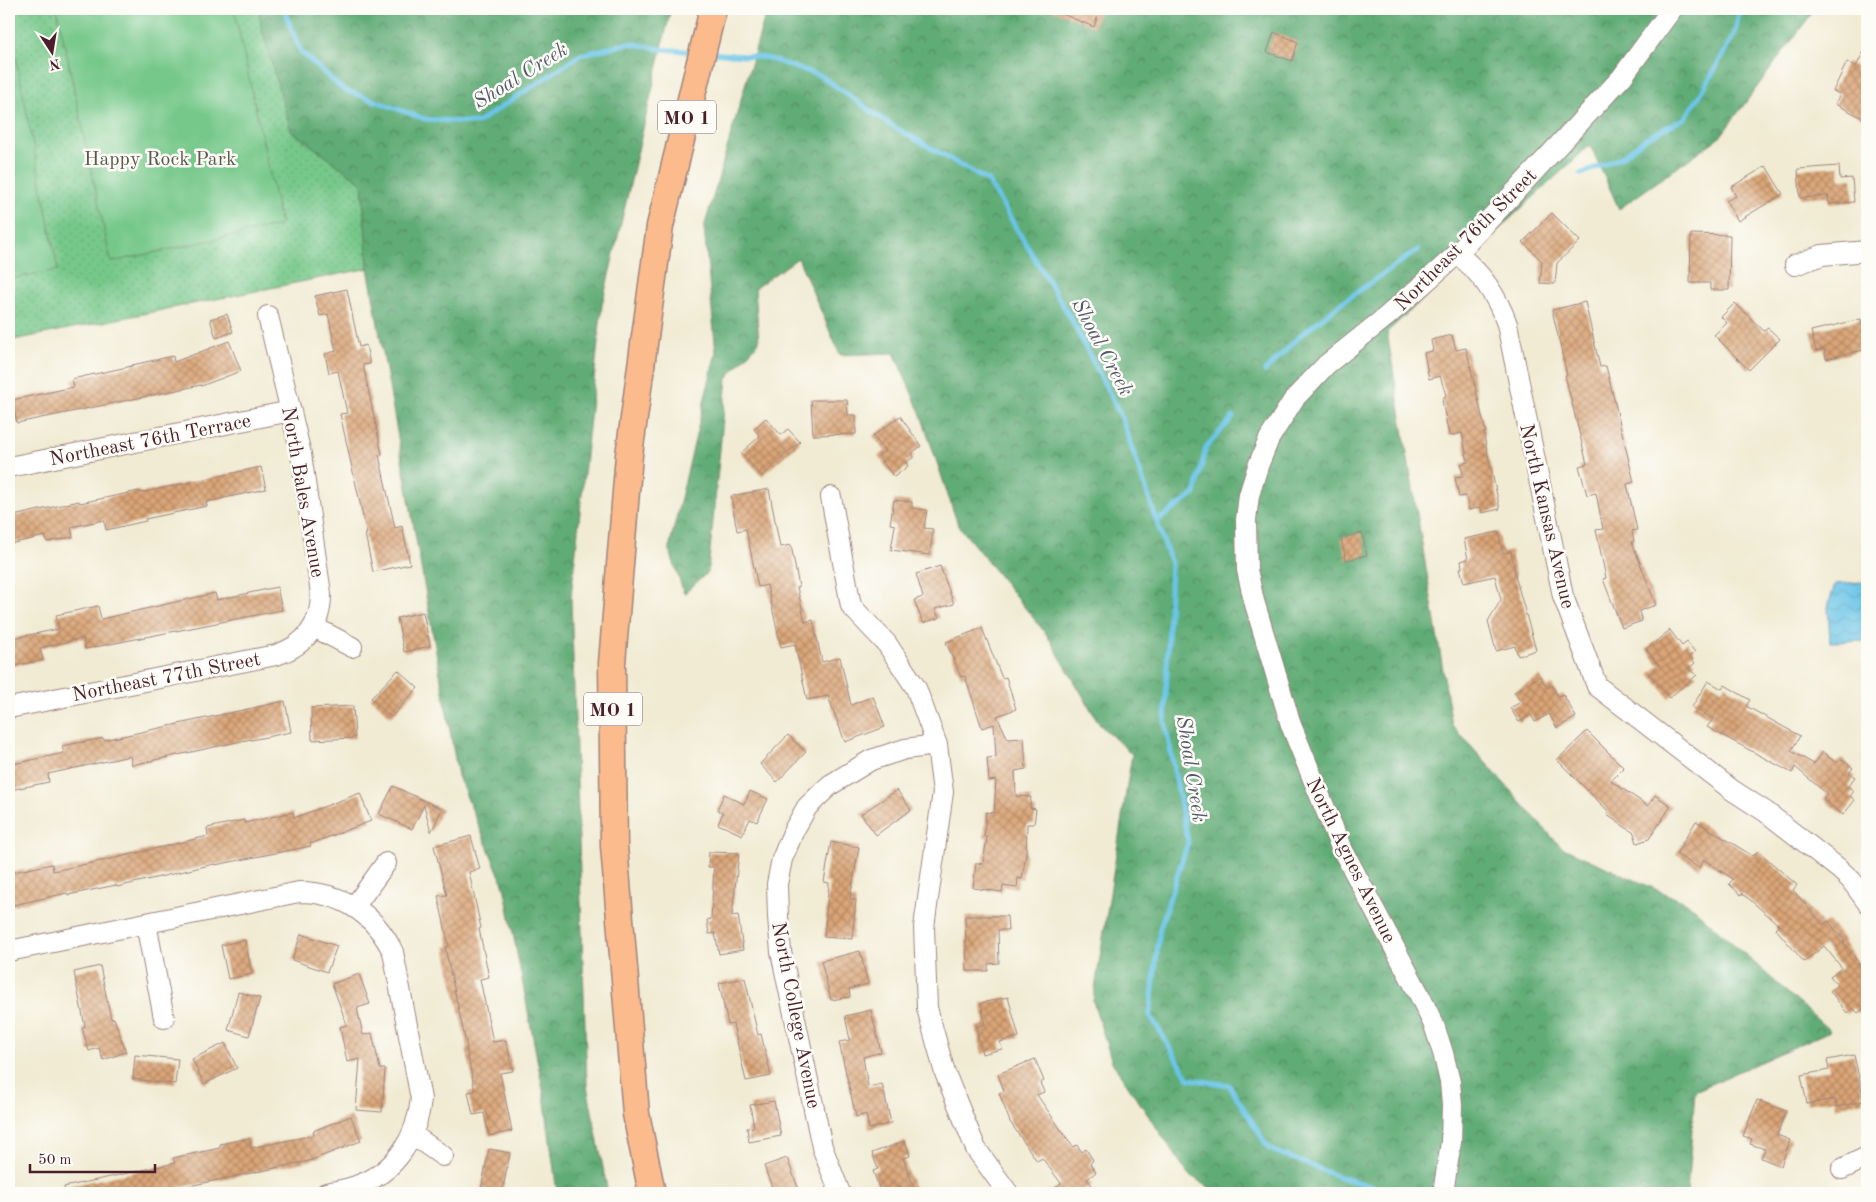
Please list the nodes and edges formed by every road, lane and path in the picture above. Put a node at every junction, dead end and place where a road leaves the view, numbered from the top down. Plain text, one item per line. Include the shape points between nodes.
1 (714, 9) edge
2 (1672, 9) edge
3 (1867, 251) edge
4 (1457, 254) junction
5 (1795, 264) dead end
6 (268, 316) dead end
7 (291, 410) junction
8 (9, 467) edge
9 (1249, 495) joint
10 (831, 497) dead end
11 (314, 626) junction
12 (352, 648) dead end
13 (9, 708) edge
14 (937, 745) junction
15 (386, 863) dead end
16 (1867, 902) edge
17 (355, 906) junction
18 (146, 923) junction
19 (9, 951) edge
20 (164, 1018) dead end
21 (413, 1135) junction
22 (443, 1156) dead end
23 (1867, 1157) edge
24 (1842, 1169) dead end
25 (326, 1193) edge
26 (652, 1193) edge
27 (840, 1193) edge
28 (1008, 1193) edge
29 (1442, 1193) edge

1 - 26 main road, MO 1 via 660,226 629,455 612,663 615,856 636,1114
2 - 4 street, Northeast 76th Street via 1622,77
3 - 5 street via 1822,255
4 - 9 street, Northeast 76th Street via 1326,366 1294,399 1269,440
4 - 16 street, North Kansas Avenue via 1487,284 1500,305 1563,596 1597,686 1838,868
6 - 7 street, North Bales Avenue
7 - 8 street, Northeast 76th Terrace
7 - 11 street, North Bales Avenue via 301,454 321,594 321,606
9 - 29 street, North Agnes Avenue via 1247,570 1291,725 1340,845 1434,1025 1450,1082 1451,1142
10 - 14 street via 851,606 887,644 916,688
11 - 12 street
11 - 13 street, Northeast 77th Street via 298,645 276,655
14 - 27 street, North College Avenue via 871,760 830,785 808,807 782,859 777,884 782,952 822,1147
14 - 28 street via 942,792 924,927 927,1008 945,1072 976,1149
15 - 17 street
17 - 18 street via 322,893 299,892
17 - 21 street via 381,930 393,952 422,1099
18 - 19 street
18 - 20 street
21 - 22 street
21 - 25 street via 402,1154 386,1170 355,1187
23 - 24 street

